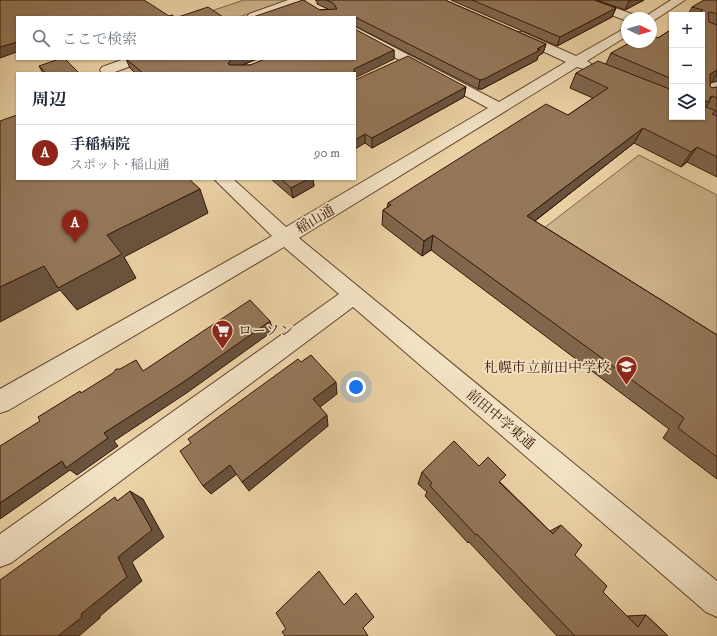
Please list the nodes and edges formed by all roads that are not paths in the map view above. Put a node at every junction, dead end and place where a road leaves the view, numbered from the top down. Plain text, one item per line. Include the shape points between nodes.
1 (299, 0) edge
2 (582, 0) edge
3 (675, 1) edge
4 (311, 7) edge
5 (657, 13) edge
6 (621, 14) edge
7 (256, 16) edge
8 (657, 17) edge
9 (669, 19) edge
10 (507, 31) edge
11 (356, 32) edge
12 (621, 35) edge
13 (408, 59) junction
14 (134, 60) edge
15 (577, 61) junction
16 (395, 66) edge
17 (105, 69) edge
18 (599, 71) edge
19 (717, 86) edge
20 (705, 95) edge
21 (499, 108) junction
22 (224, 180) edge
23 (285, 237) junction
24 (354, 295) junction
25 (0, 402) edge
26 (0, 552) edge
27 (717, 601) edge

1 - 4 street
1 - 7 street
2 - 6 street
3 - 5 street
8 - 9 street
10 - 15 street
11 - 13 street
12 - 15 street, 稲山通
13 - 16 street
13 - 21 street
14 - 17 street
15 - 18 street
15 - 21 street, 稲山通
19 - 20 street
21 - 23 street, 稲山通
22 - 23 street, 前田中学東通
23 - 24 street, 前田中学東通
23 - 25 street, 稲山通
24 - 26 street
24 - 27 street, 前田中学東通

